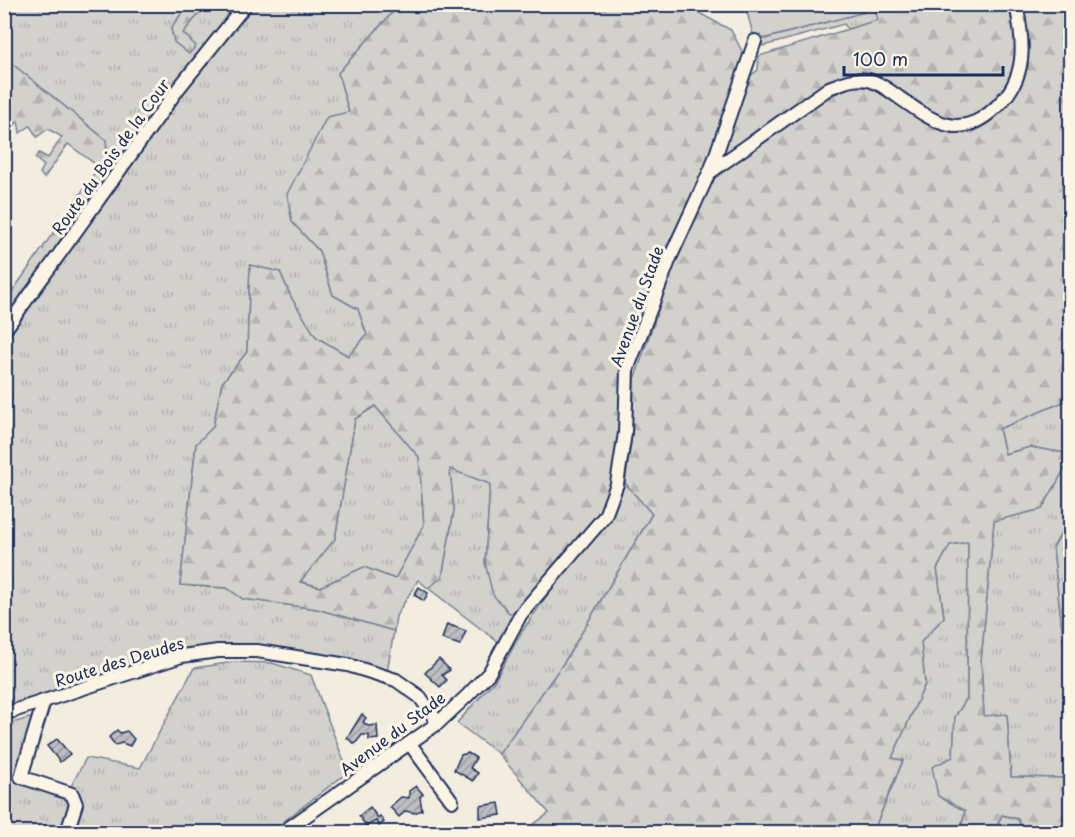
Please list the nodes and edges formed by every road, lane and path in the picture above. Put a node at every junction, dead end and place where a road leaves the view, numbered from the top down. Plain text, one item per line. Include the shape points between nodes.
1 (246, 4) edge
2 (1016, 4) edge
3 (755, 41) dead end
4 (709, 173) junction
5 (4, 331) edge
6 (45, 701) junction
7 (4, 714) edge
8 (438, 723) junction
9 (410, 744) junction
10 (452, 801) dead end
11 (67, 832) edge
12 (283, 832) edge

1 - 5 street, Route du Bois de la Cour via 178,89
2 - 4 street via 1023,47 1020,69 1008,94 989,115 972,126 953,127 934,121 869,80 852,80 829,88
3 - 4 street, Avenue du Stade
4 - 8 street, Avenue du Stade via 670,258 627,370 625,433 617,484 605,516 521,614 489,673
6 - 7 street, Route des Deudes
6 - 8 street, Route des Deudes via 183,656 257,651 348,665 396,680 420,697
6 - 11 street via 21,777 72,794 76,804
8 - 9 street, Avenue du Stade
9 - 10 street
9 - 12 street, Avenue du Stade

